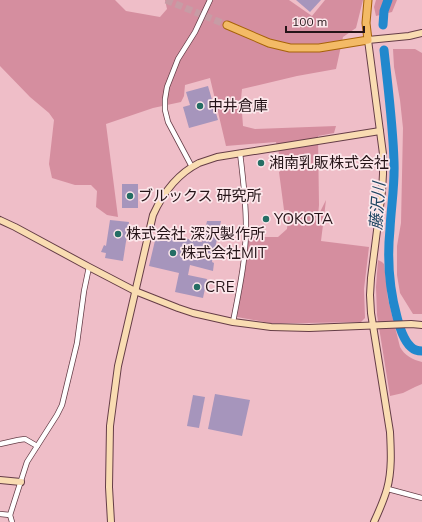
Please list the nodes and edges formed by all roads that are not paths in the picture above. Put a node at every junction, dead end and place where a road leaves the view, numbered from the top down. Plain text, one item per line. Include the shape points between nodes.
1 (210, 0) edge
2 (368, 0) edge
3 (227, 25) tunnel mouth
4 (422, 33) edge
5 (368, 40) junction
6 (380, 131) junction
7 (240, 153) junction
8 (192, 167) junction
9 (0, 220) edge
10 (89, 267) junction
11 (135, 291) junction
12 (233, 322) junction
13 (373, 325) junction
14 (422, 325) edge
15 (0, 444) edge
16 (37, 446) junction
17 (0, 480) edge
18 (21, 482) junction
19 (388, 489) junction
20 (422, 498) edge
21 (0, 514) edge
22 (10, 515) junction
23 (12, 522) edge
24 (111, 522) edge
25 (374, 522) edge

1 - 8 street via 178,59 164,99 168,122
2 - 5 main road
3 - 5 main road via 268,43 290,48 319,48
4 - 5 street
5 - 6 street
6 - 7 street
6 - 13 street via 383,174 370,284
7 - 8 street via 217,157
7 - 12 street via 246,227 244,262
8 - 11 street via 176,179 165,192 153,215
9 - 10 street
10 - 11 street
10 - 16 street via 77,343 62,405
11 - 12 street via 178,308
11 - 24 street via 118,366 110,426
12 - 13 street via 270,327 309,328
13 - 14 street
13 - 19 street via 390,432
15 - 16 street via 25,439
16 - 18 street via 27,462
17 - 18 street
18 - 22 street
19 - 20 street
19 - 25 street
21 - 22 street
22 - 23 street

